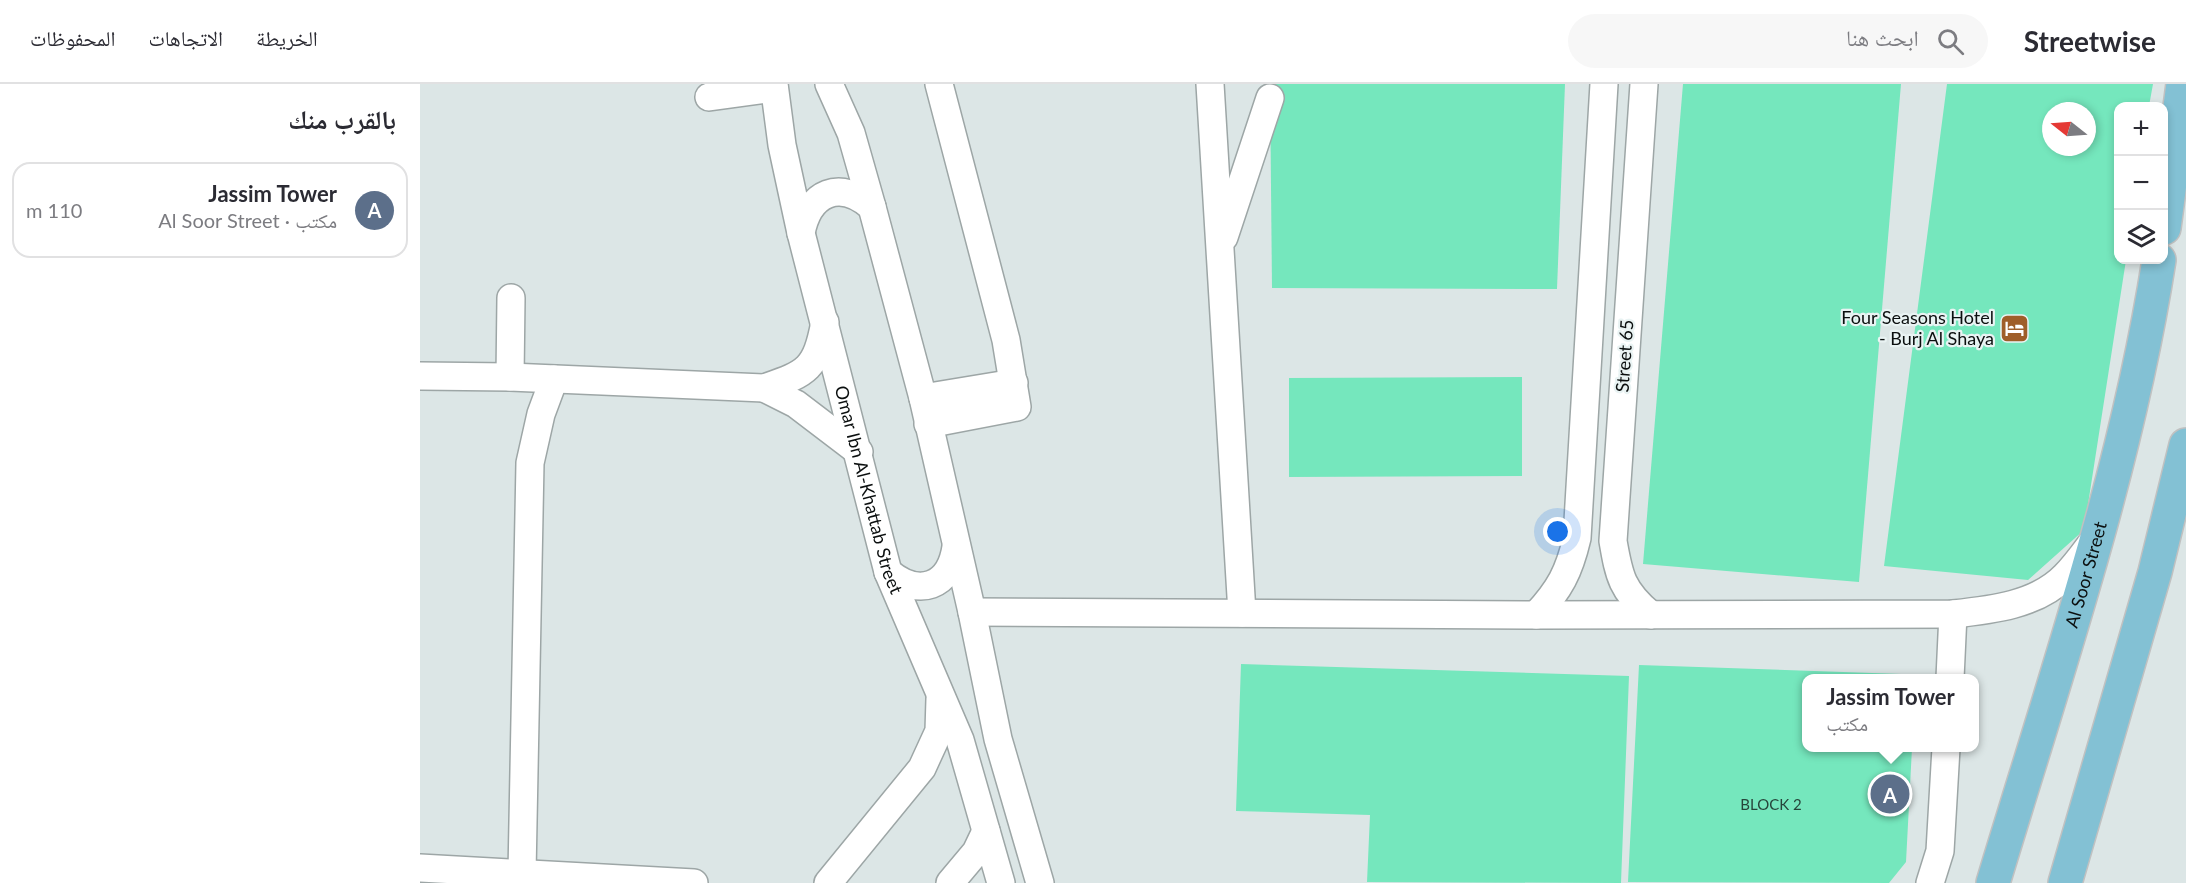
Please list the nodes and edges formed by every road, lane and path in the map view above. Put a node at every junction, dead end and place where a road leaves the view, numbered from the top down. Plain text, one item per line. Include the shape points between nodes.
1 (829, 84) edge
2 (939, 84) edge
3 (1210, 84) edge
4 (1604, 84) edge
5 (1644, 84) edge
6 (2183, 84) edge
7 (774, 86) edge
8 (709, 97) dead end
9 (1270, 98) dead end
10 (872, 207) junction
11 (2166, 210) edge
12 (801, 233) junction
13 (1220, 249) junction
14 (2158, 264) edge
15 (511, 298) dead end
16 (825, 320) junction
17 (420, 376) edge
18 (510, 377) junction
19 (554, 379) junction
20 (764, 388) junction
21 (925, 411) junction
22 (2186, 445) edge
23 (858, 452) junction
24 (2099, 534) junction
25 (956, 547) junction
26 (888, 572) junction
27 (972, 612) junction
28 (1242, 613) junction
29 (1953, 614) junction
30 (1536, 615) junction
31 (1651, 615) junction
32 (1950, 674) edge
33 (940, 698) junction
34 (1946, 752) edge
35 (986, 831) junction
36 (420, 868) edge
37 (522, 873) junction
38 (478, 877) edge
39 (694, 883) edge
40 (828, 883) edge
41 (950, 883) edge
42 (1001, 883) edge
43 (1040, 883) edge
44 (1930, 883) edge
45 (1993, 883) edge
46 (2065, 883) edge

1 - 10 street via 851,133
2 - 21 street via 1006,339 1016,395
3 - 13 street
4 - 30 street, Street 65 via 1577,538 1570,569 1556,593
5 - 31 street, Street 65 via 1613,540 1619,577 1632,599
6 - 11 main road
7 - 8 street
7 - 12 street, Omar Ibn Al-Khattab Street
9 - 13 street
10 - 12 street via 859,196 844,192 827,194 813,202 804,216
10 - 21 street
12 - 16 street, Omar Ibn Al-Khattab Street
13 - 28 street
14 - 24 main road, Al Soor Street via 2147,338
15 - 18 street
16 - 20 street via 814,362 794,378
16 - 23 street, Omar Ibn Al-Khattab Street
17 - 18 street
18 - 19 street
19 - 20 street
19 - 37 street via 530,463
20 - 23 street via 796,404
21 - 25 street
22 - 46 main road via 2155,572
23 - 26 street, Omar Ibn Al-Khattab Street
24 - 29 street via 2064,578 2035,597 1992,610
24 - 45 main road, Al Soor Street
25 - 26 street via 954,563 945,577 931,585 900,583
25 - 27 street
26 - 33 street, Omar Ibn Al-Khattab Street
27 - 28 street
27 - 43 street via 998,739
28 - 30 street
29 - 31 street
29 - 32 street
30 - 31 street
33 - 35 street, Omar Ibn Al-Khattab Street via 960,740
33 - 40 street via 939,731 922,768
34 - 44 street via 1940,851
35 - 41 street via 976,852
35 - 42 street, Omar Ibn Al-Khattab Street
36 - 38 street
37 - 38 street
37 - 39 street

